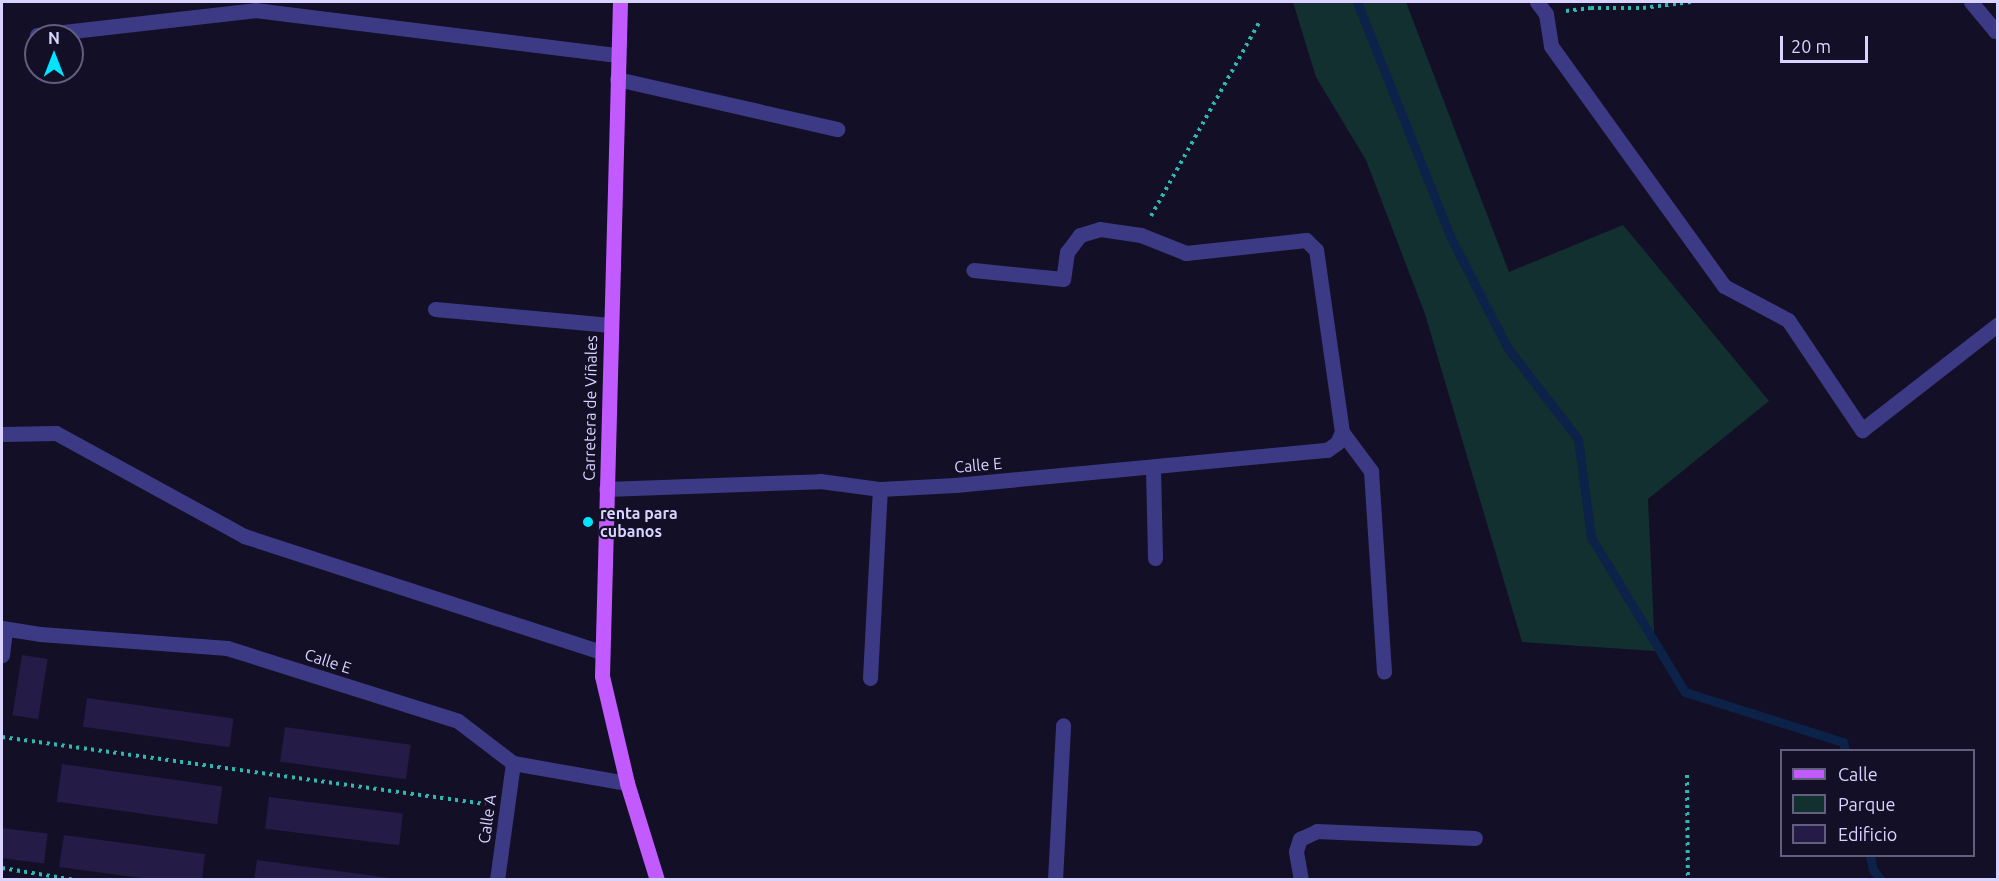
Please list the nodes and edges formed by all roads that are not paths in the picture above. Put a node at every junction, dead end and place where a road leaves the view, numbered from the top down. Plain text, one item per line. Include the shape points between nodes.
1 (620, 2) edge
2 (1971, 2) edge
3 (1541, 8) edge
4 (1998, 29) edge
5 (84, 30) edge
6 (617, 55) junction
7 (617, 79) junction
8 (837, 129) dead end
9 (973, 270) dead end
10 (435, 309) dead end
11 (1998, 324) edge
12 (610, 325) junction
13 (1342, 432) junction
14 (2, 434) edge
15 (1153, 468) junction
16 (606, 489) junction
17 (880, 489) junction
18 (1155, 558) dead end
19 (3, 629) edge
20 (602, 652) junction
21 (2, 655) edge
22 (1384, 672) dead end
23 (870, 678) dead end
24 (1063, 725) dead end
25 (513, 763) junction
26 (627, 783) junction
27 (1475, 838) dead end
28 (497, 879) edge
29 (657, 879) edge
30 (1055, 879) edge
31 (1301, 879) edge

1 - 6 main road, Carretera de Viñales
2 - 4 street via 1995,31
3 - 11 street via 1551,46 1724,286 1788,320 1862,430
5 - 6 street via 255,10
6 - 7 main road, Carretera de Viñales
7 - 8 street
7 - 12 main road, Carretera de Viñales
9 - 13 street via 1063,279 1067,252 1080,235 1100,229 1141,235 1186,253 1306,240 1316,250
10 - 12 street
12 - 16 main road, Carretera de Viñales
13 - 15 street, Calle E via 1337,443 1327,450
13 - 22 street via 1371,471
14 - 20 street via 56,433 244,536
15 - 17 street, Calle E
15 - 18 street
16 - 17 street, Calle E via 819,481
16 - 20 main road, Carretera de Viñales
17 - 23 street
19 - 21 street
19 - 25 street, Calle E via 226,648 458,721
20 - 26 main road, Carretera de Viñales via 602,676
24 - 30 street
25 - 26 street, Calle E
25 - 28 street, Calle A
26 - 29 main road, Carretera de Viñales
27 - 31 street via 1317,831 1300,839 1296,851

